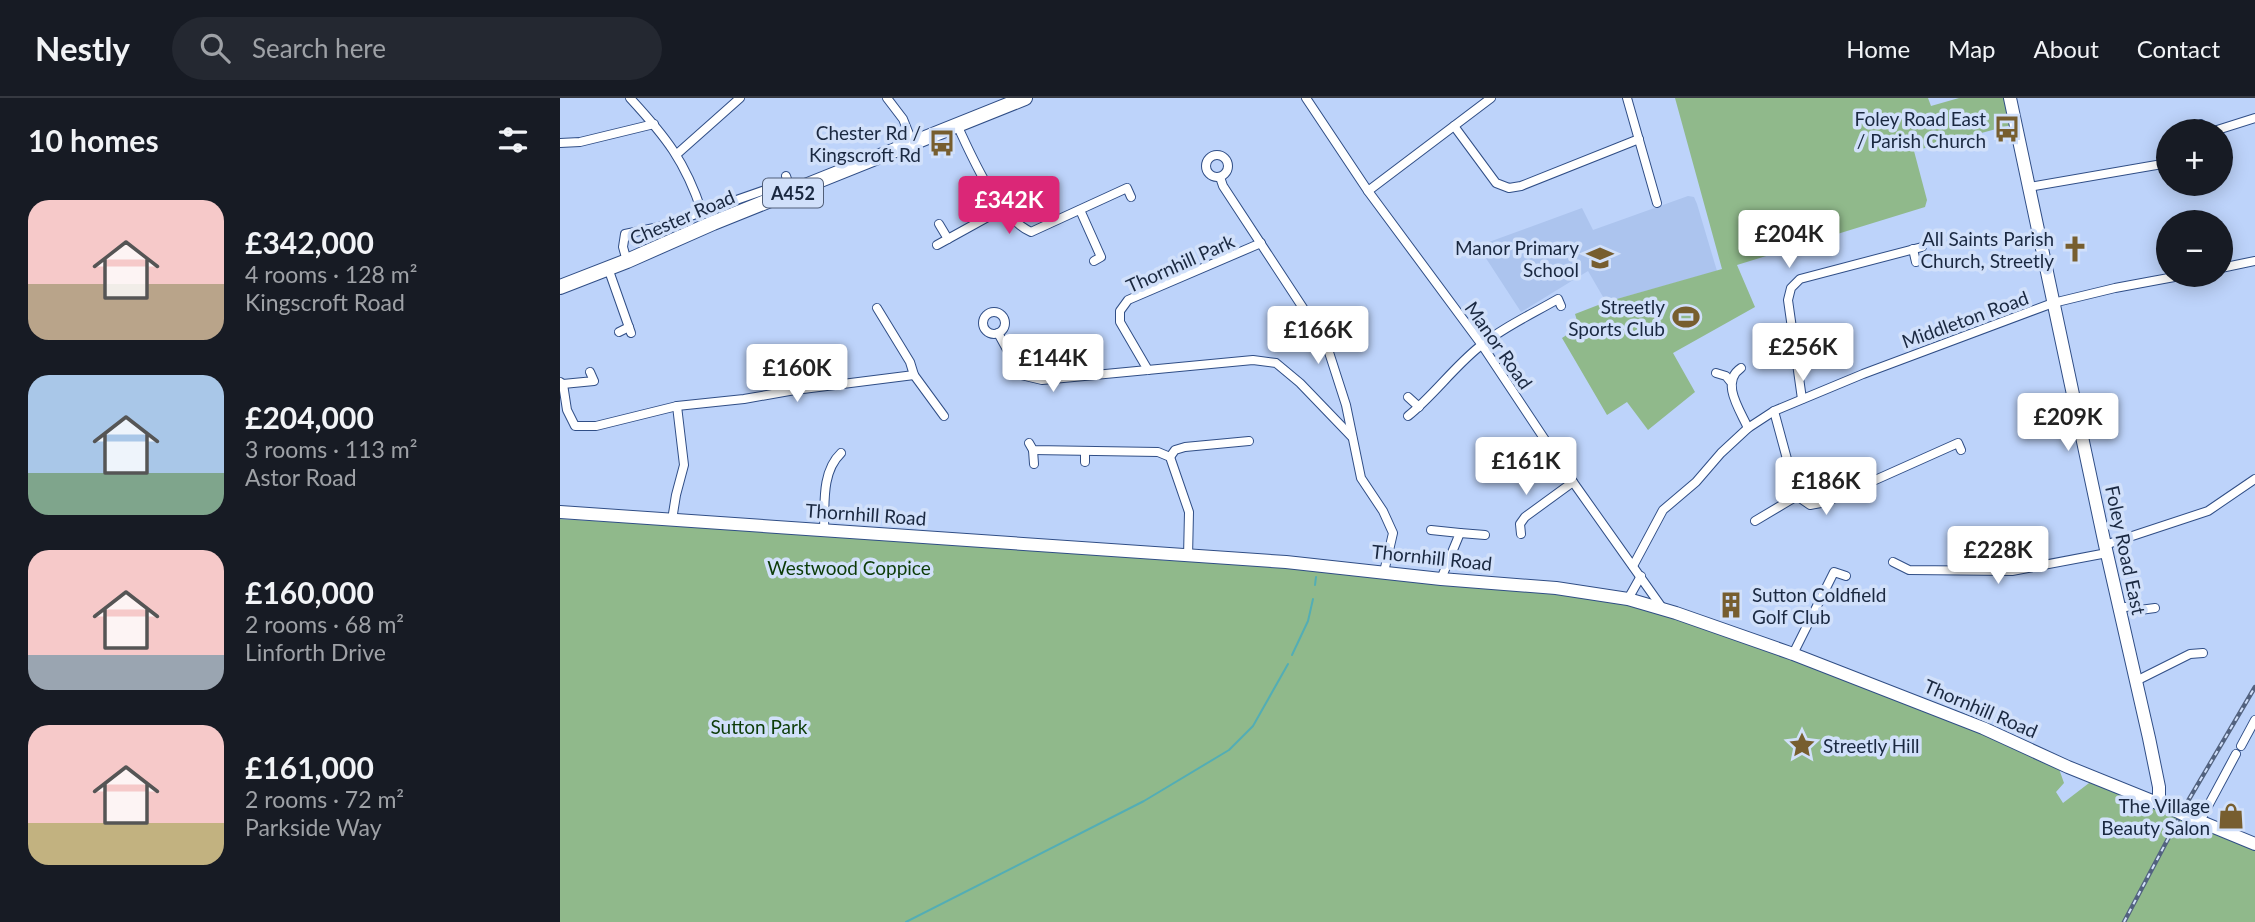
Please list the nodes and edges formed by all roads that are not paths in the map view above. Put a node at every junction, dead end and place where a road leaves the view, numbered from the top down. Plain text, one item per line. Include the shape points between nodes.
1 (631, 98) edge
2 (740, 98) edge
3 (887, 98) edge
4 (1025, 98) edge
5 (1306, 98) edge
6 (1491, 98) edge
7 (1627, 98) edge
8 (2010, 98) edge
9 (2255, 118) edge
10 (654, 124) junction
11 (2233, 125) edge
12 (1454, 126) junction
13 (958, 127) junction
14 (1639, 139) junction
15 (560, 143) edge
16 (913, 144) junction
17 (677, 154) junction
18 (2156, 165) edge
19 (786, 177) dead end
20 (1220, 177) dead end
21 (2029, 187) junction
22 (1368, 191) junction
23 (1131, 197) dead end
24 (1657, 203) dead end
25 (1004, 208) junction
26 (1080, 210) junction
27 (702, 212) junction
28 (939, 225) dead end
29 (948, 239) junction
30 (1261, 243) junction
31 (937, 245) dead end
32 (627, 261) junction
33 (1094, 261) dead end
34 (2255, 261) edge
35 (1916, 262) dead end
36 (2233, 266) edge
37 (608, 268) junction
38 (2156, 280) edge
39 (560, 287) edge
40 (2053, 303) junction
41 (1561, 306) dead end
42 (878, 314) dead end
43 (619, 331) dead end
44 (998, 333) dead end
45 (1482, 345) junction
46 (1741, 368) dead end
47 (1148, 370) junction
48 (590, 373) dead end
49 (1716, 373) dead end
50 (914, 375) junction
51 (1730, 381) junction
52 (561, 383) edge
53 (1408, 397) dead end
54 (1802, 399) junction
55 (677, 406) junction
56 (1419, 407) junction
57 (1774, 411) junction
58 (944, 416) dead end
59 (1408, 416) dead end
60 (1748, 428) junction
61 (1352, 437) junction
62 (1249, 441) dead end
63 (1958, 443) dead end
64 (1085, 451) junction
65 (1136, 452) junction
66 (841, 453) dead end
67 (822, 454) dead end
68 (1170, 457) junction
69 (833, 461) junction
70 (1085, 462) dead end
71 (1137, 462) dead end
72 (1034, 464) dead end
73 (2255, 479) edge
74 (1573, 482) junction
75 (1797, 496) junction
76 (560, 512) edge
77 (672, 520) junction
78 (1755, 521) dead end
79 (824, 530) junction
80 (1431, 530) dead end
81 (1460, 534) junction
82 (1521, 534) dead end
83 (1485, 536) dead end
84 (2106, 549) junction
85 (1188, 557) junction
86 (1906, 558) dead end
87 (1893, 562) dead end
88 (1633, 566) junction
89 (1902, 567) junction
90 (1384, 572) junction
91 (1641, 576) junction
92 (1846, 576) dead end
93 (1441, 579) junction
94 (1628, 600) junction
95 (2119, 608) junction
96 (2155, 608) dead end
97 (1663, 609) junction
98 (1793, 653) junction
99 (2203, 653) dead end
100 (2136, 681) junction
101 (2255, 720) edge
102 (2159, 804) junction
103 (2194, 819) junction
104 (2255, 844) edge

1 - 10 street
2 - 17 street
3 - 16 street via 903,119
4 - 13 highway, Chester Road / A452
5 - 22 street, Manor Road
6 - 12 street
7 - 14 street
8 - 21 main road, Foley Road East
9 - 11 street
10 - 15 street
10 - 17 street
12 - 14 street via 1496,183 1508,188
12 - 22 street
13 - 16 highway, Chester Road / A452
13 - 25 street via 978,170
14 - 24 street
16 - 32 highway, Chester Road / A452
17 - 27 street
18 - 21 street
19 - 27 street, Chester Road via 788,182
20 - 30 street, Thornhill Park
21 - 40 main road, Foley Road East
22 - 45 street, Manor Road
23 - 26 street via 1127,188
25 - 26 street via 1031,232
25 - 29 street
26 - 33 street via 1101,257
27 - 32 street, Chester Road via 659,228 625,234
28 - 29 street
29 - 31 street
30 - 47 street, Thornhill Park via 1128,300 1120,322
30 - 61 street, Thornhill Park via 1326,342
32 - 37 highway, Chester Road / A452
34 - 36 street
35 - 54 street via 1917,248 1800,279 1791,288 1788,300
37 - 39 highway, Chester Road / A452
37 - 43 street via 630,330
38 - 40 street, Middleton Road
40 - 54 street, Middleton Road
40 - 84 main road, Foley Road East
41 - 45 street via 1558,299
42 - 50 street
44 - 47 street via 1021,375 1030,379
45 - 56 street
45 - 74 street, Manor Road
46 - 51 street
47 - 61 street via 1253,359 1276,363
48 - 52 street via 594,381
49 - 51 street
50 - 55 street
50 - 58 street via 934,409
51 - 60 street
52 - 55 street via 575,426 596,426
53 - 56 street
54 - 57 street, Middleton Road
55 - 77 street via 684,465
56 - 59 street
57 - 60 street, Middleton Road
57 - 75 street
60 - 88 street, Middleton Road via 1663,510
61 - 90 street, Thornhill Park via 1361,478 1393,533
62 - 68 street via 1225,448 1185,447
63 - 75 street via 1818,505
64 - 65 street
64 - 70 street
64 - 72 street via 1031,447
65 - 68 street
65 - 71 street
66 - 69 street
67 - 69 street
68 - 85 street via 1189,512
69 - 79 street
73 - 84 street via 2208,511
74 - 82 street via 1525,517
74 - 88 street, Manor Road
75 - 78 street
76 - 77 main road, Thornhill Road
77 - 79 main road, Thornhill Road
79 - 85 main road, Thornhill Road
80 - 81 street
81 - 83 street
81 - 93 street
84 - 89 street via 2012,572
84 - 95 main road, Foley Road East
85 - 90 main road, Thornhill Road
86 - 89 street
87 - 89 street
88 - 91 street, Manor Road
90 - 93 main road, Thornhill Road
91 - 94 street
91 - 97 street, Manor Road
92 - 98 street via 1834,572
93 - 94 main road, Thornhill Road via 1556,588
94 - 97 main road, Thornhill Road
95 - 96 street
95 - 100 main road, Foley Road East
97 - 98 main road, Thornhill Road
98 - 102 main road, Thornhill Road
99 - 100 street via 2190,654
100 - 102 main road, Foley Road East
101 - 103 street
102 - 103 main road, Thornhill Road, bridge
103 - 104 main road, Thornhill Road

